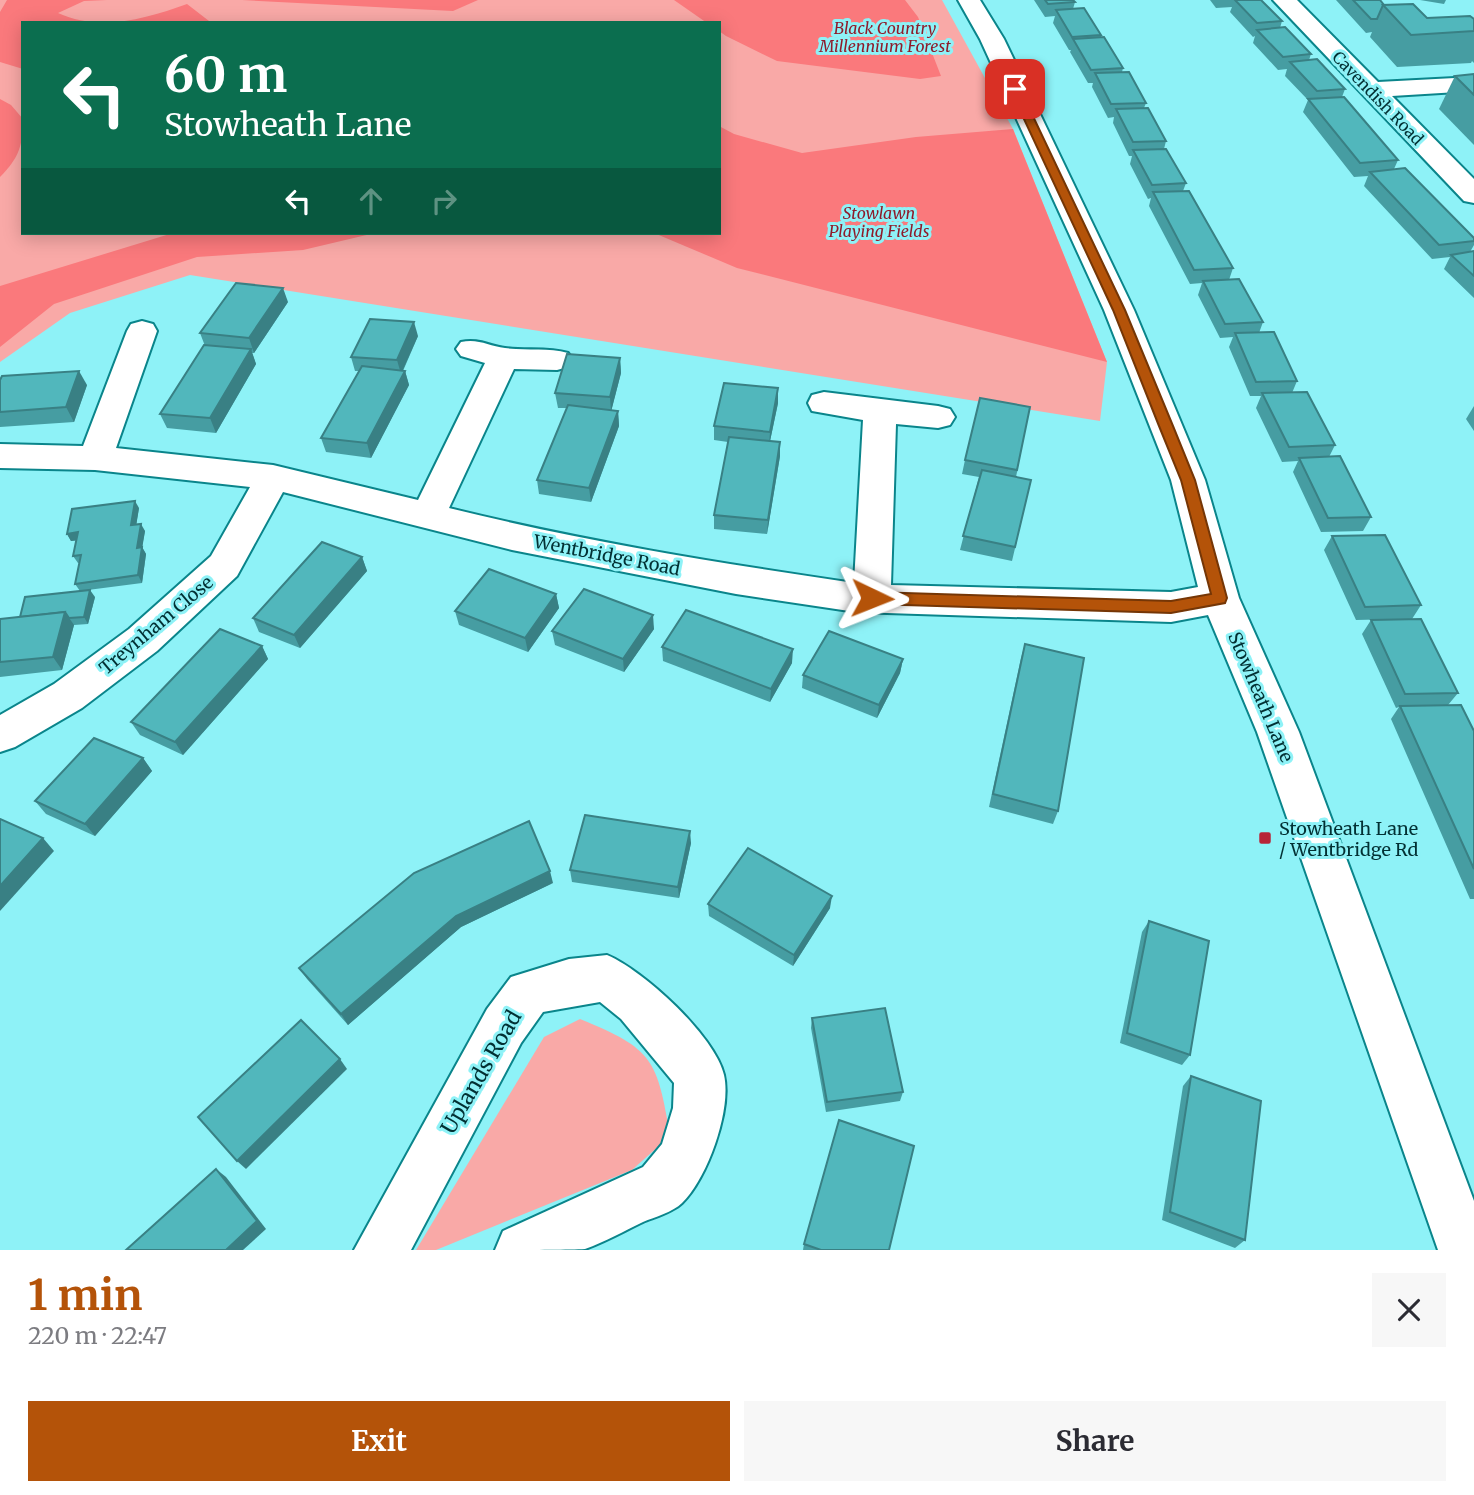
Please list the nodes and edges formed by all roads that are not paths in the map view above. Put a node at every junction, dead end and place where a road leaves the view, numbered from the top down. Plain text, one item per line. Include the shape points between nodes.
1 (969, 0) edge
2 (1284, 0) edge
3 (1474, 84) edge
4 (1369, 90) junction
5 (1474, 195) edge
6 (142, 331) dead end
7 (557, 360) dead end
8 (824, 403) dead end
9 (880, 412) junction
10 (938, 417) dead end
11 (0, 456) edge
12 (94, 458) junction
13 (273, 477) junction
14 (428, 516) junction
15 (872, 598) junction
16 (1220, 598) junction
17 (0, 735) edge
18 (381, 1250) edge
19 (522, 1250) edge
20 (1465, 1250) edge

1 - 16 street, Stowheath Lane via 992,39 1119,310 1188,480
2 - 4 street, Cavendish Road
3 - 4 street
4 - 5 street, Cavendish Road
6 - 12 street
7 - 14 street via 488,354
8 - 9 street
9 - 10 street
9 - 15 street
11 - 12 street, Wentbridge Road
12 - 13 street, Wentbridge Road
13 - 14 street, Wentbridge Road
13 - 17 street, Treynham Close via 224,566 143,640 68,696
14 - 15 street, Wentbridge Road via 736,580
15 - 16 street, Wentbridge Road via 1171,607
16 - 20 street, Stowheath Lane via 1278,732
18 - 19 street, Uplands Road via 504,1026 528,992 607,978 638,1002 699,1076 698,1108 684,1158 662,1185

